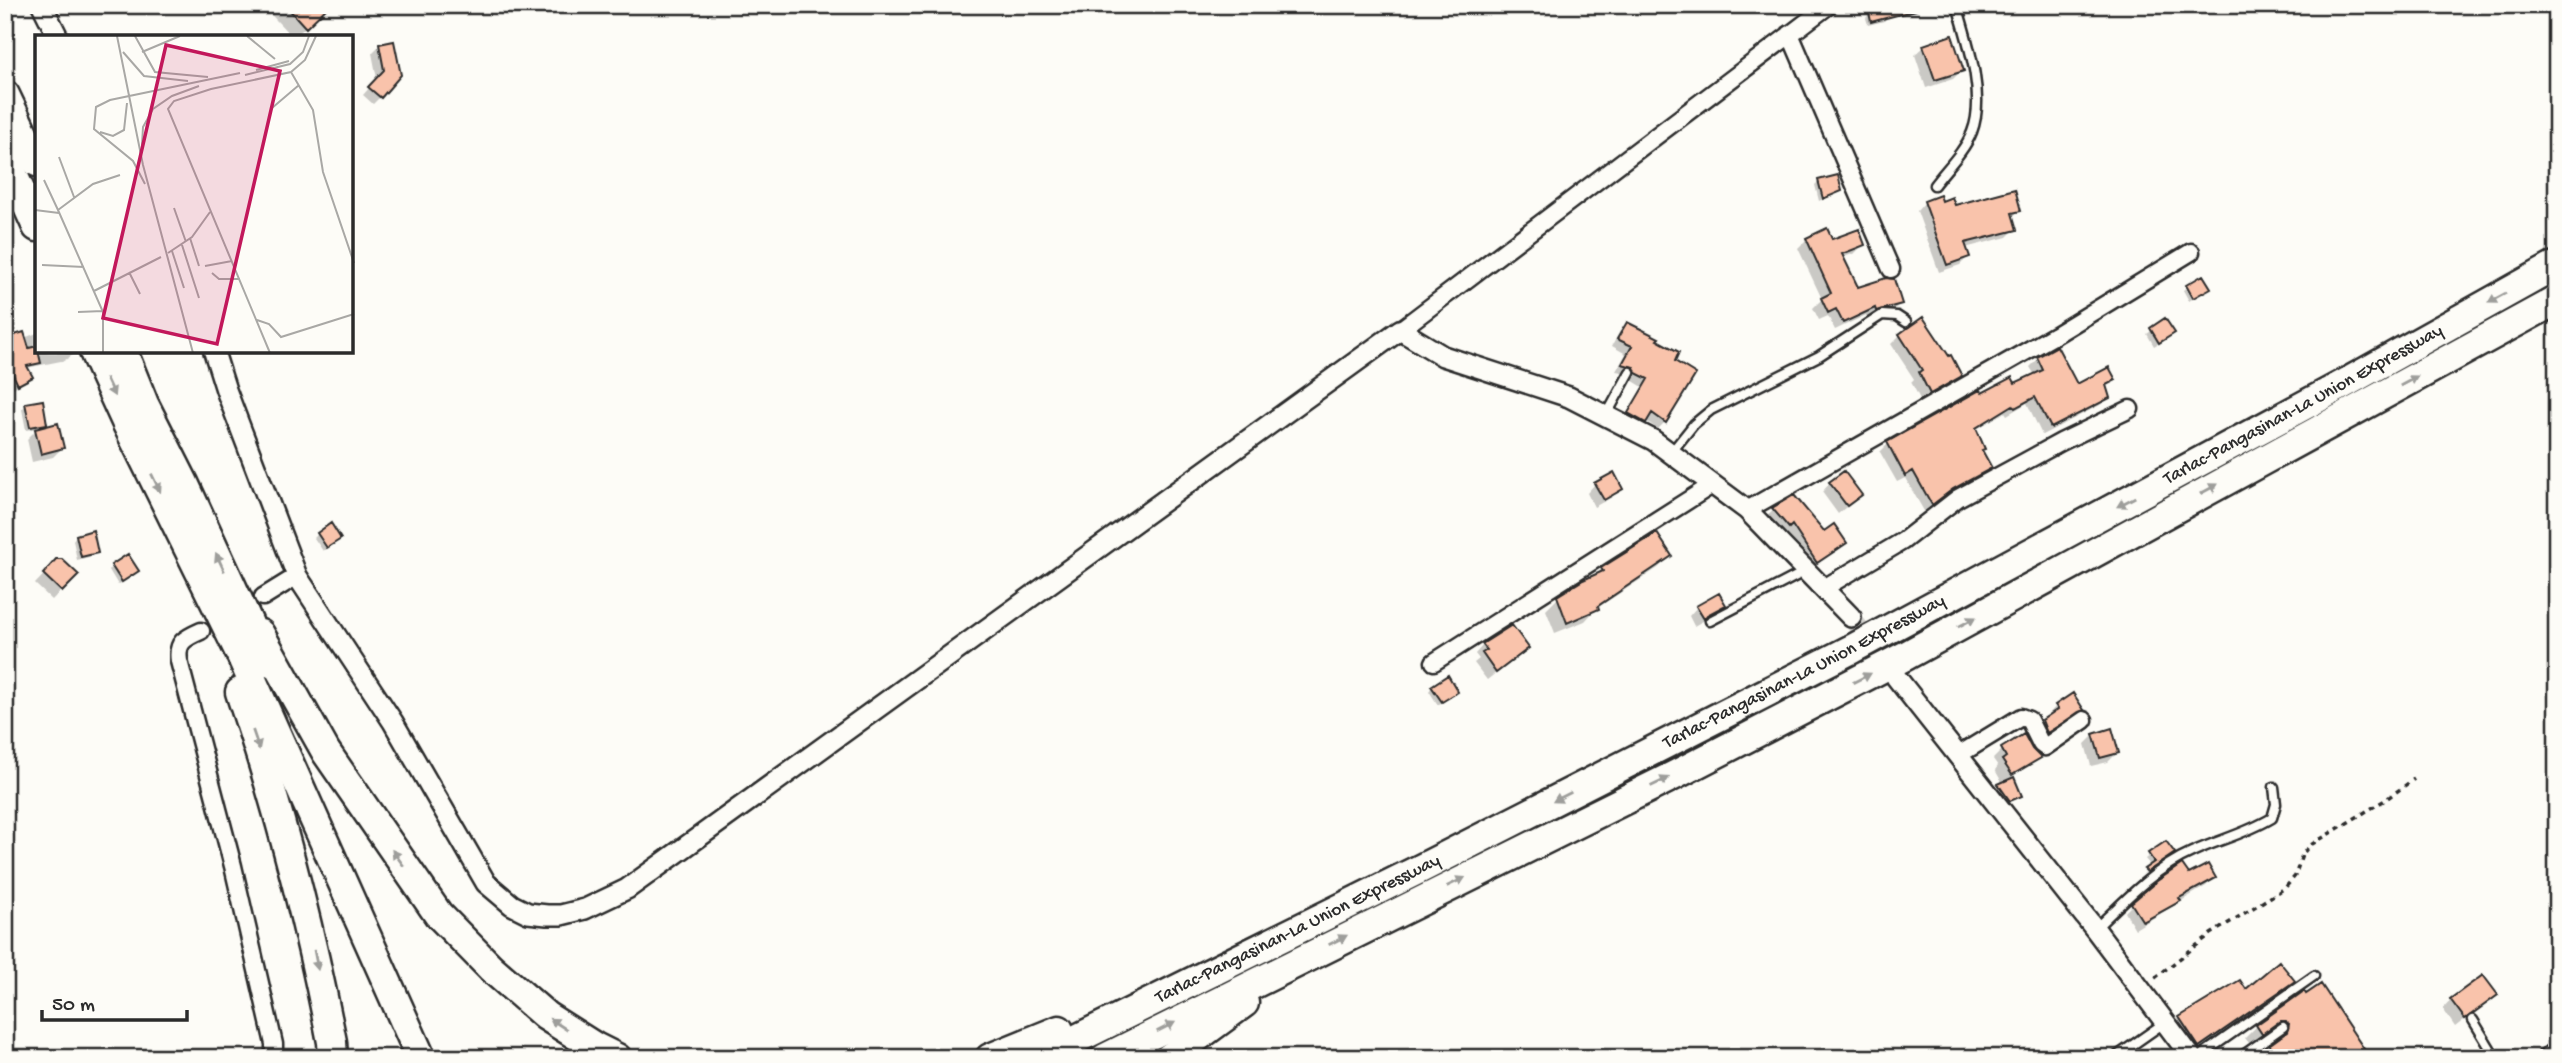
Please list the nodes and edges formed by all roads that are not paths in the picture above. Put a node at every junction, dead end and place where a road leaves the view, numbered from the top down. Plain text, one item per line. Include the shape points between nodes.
1 (42, 5) edge
2 (1829, 5) edge
3 (1957, 5) edge
4 (1790, 34) junction
5 (57, 35) edge
6 (5, 95) edge
7 (5, 157) edge
8 (35, 158) edge
9 (5, 180) edge
10 (1934, 185) dead end
11 (35, 217) edge
12 (2191, 252) dead end
13 (2557, 265) edge
14 (1891, 269) dead end
15 (2557, 300) edge
16 (1906, 322) dead end
17 (1400, 330) junction
18 (95, 354) edge
19 (124, 354) edge
20 (215, 354) edge
21 (1630, 372) dead end
22 (2130, 409) dead end
23 (1605, 416) junction
24 (1671, 454) junction
25 (1712, 485) junction
26 (1747, 510) junction
27 (1807, 570) junction
28 (297, 576) junction
29 (1824, 587) junction
30 (263, 597) dead end
31 (1851, 617) tunnel mouth
32 (1710, 621) dead end
33 (226, 628) junction
34 (1434, 662) dead end
35 (1896, 677) tunnel mouth
36 (2084, 720) dead end
37 (1957, 756) junction
38 (2274, 787) dead end
39 (2095, 929) junction
40 (1282, 968) junction
41 (2314, 976) dead end
42 (2473, 1020) dead end
43 (1113, 1023) junction
44 (2164, 1023) junction
45 (2283, 1027) dead end
46 (2557, 1053) edge
47 (274, 1058) edge
48 (332, 1058) edge
49 (421, 1058) edge
50 (438, 1058) edge
51 (617, 1058) edge
52 (990, 1058) edge
53 (1038, 1058) edge
54 (1105, 1058) edge
55 (1168, 1058) edge
56 (2114, 1058) edge
57 (2192, 1058) edge
58 (2197, 1058) edge
59 (2239, 1058) edge
60 (2496, 1058) edge
61 (2547, 1058) edge

1 - 5 street
2 - 4 street
3 - 10 lane via 1979,108 1972,134
4 - 14 street
4 - 17 street
6 - 8 highway
7 - 11 highway
9 - 11 lane
12 - 26 street
13 -> 43 highway, Tarlac-Pangasinan-La Union Expressway via 1852,649
40 -> 15 highway, Tarlac-Pangasinan-La Union Expressway via 1907,655
16 - 24 lane via 1882,315 1819,356 1711,410
17 - 23 street via 1443,356 1569,397
17 - 28 street via 627,889 561,915 528,913 486,883 393,722
18 -> 33 highway
33 -> 19 highway via 184,483
20 - 28 street
21 - 23 lane
22 - 29 street via 1958,498 1903,541
23 - 24 street
24 - 25 street
25 - 26 street
25 - 34 street
26 - 27 street
27 - 29 street
27 - 32 lane
28 - 30 street
29 - 31 street
33 - 47 street via 181,642 179,661 233,866
33 -> 48 highway via 228,656 288,847 314,949
33 - 49 highway
33 - 50 highway via 251,642
51 -> 33 highway via 545,1016 438,914 326,752 263,637
35 - 37 street
36 - 37 street via 2045,747 2028,720 2021,717
37 - 39 street
38 - 39 lane via 2272,818 2250,831 2190,852 2151,878
39 - 44 street
54 -> 40 highway, Tarlac-Pangasinan-La Union Expressway
40 - 55 highway via 1257,994
41 - 58 lane
42 - 60 lane
43 - 52 highway via 1075,1024
43 - 53 highway, Tarlac-Pangasinan-La Union Expressway
44 - 56 lane
44 - 57 street
45 - 59 lane
46 - 61 street

